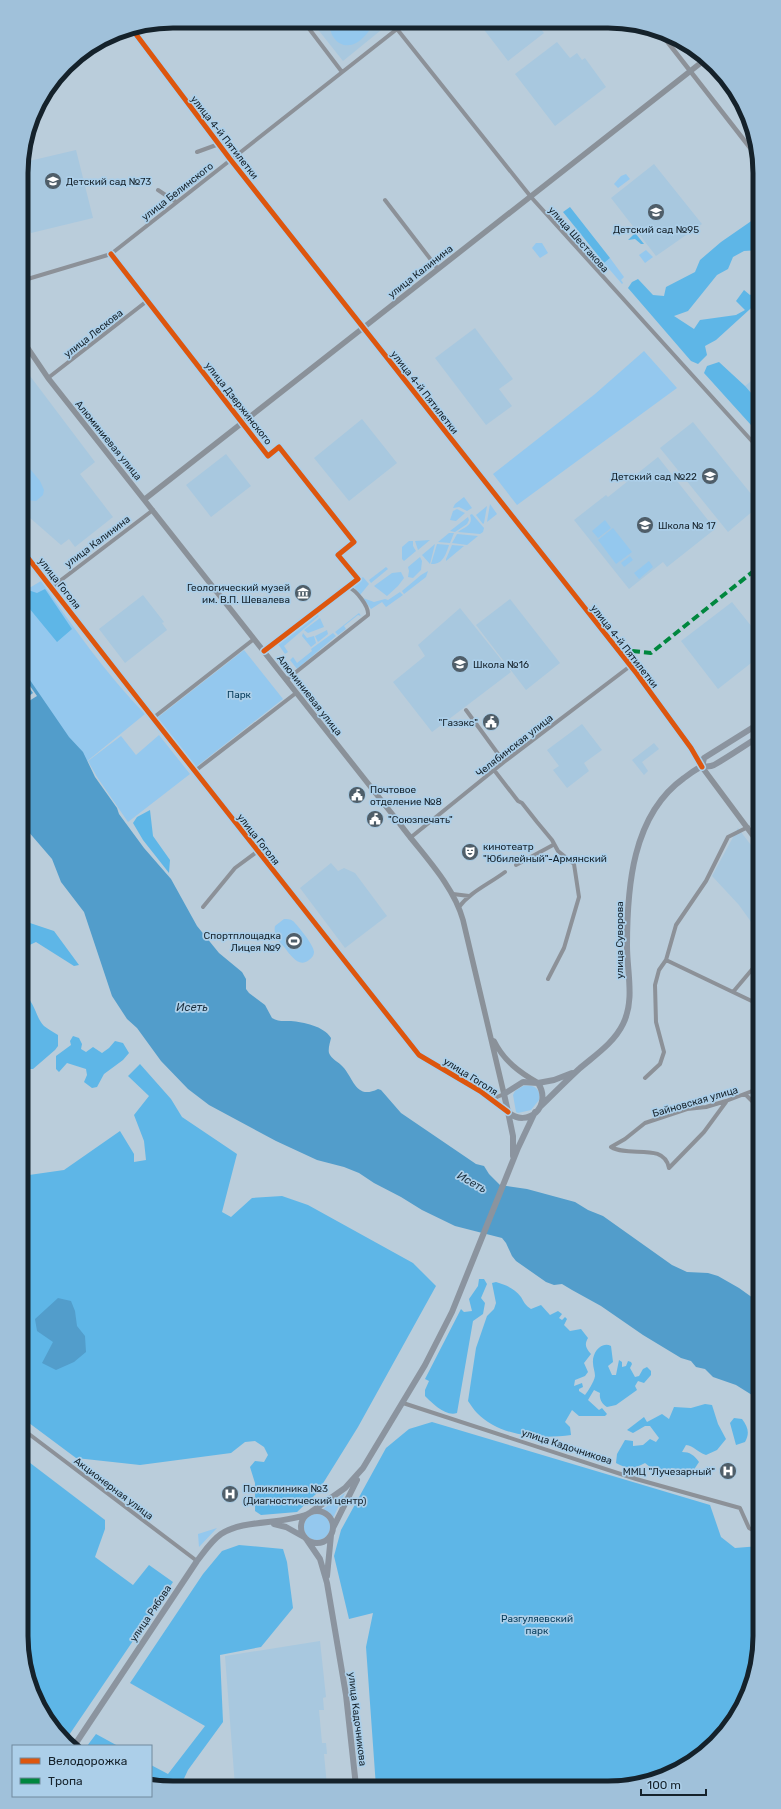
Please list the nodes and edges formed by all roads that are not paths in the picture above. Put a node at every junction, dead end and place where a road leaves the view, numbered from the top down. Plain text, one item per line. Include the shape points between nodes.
1 (309, 28) edge
2 (397, 29) joint
3 (135, 33) edge
4 (666, 40) edge
5 (702, 62) edge
6 (342, 72) junction
7 (690, 72) junction
8 (219, 144) junction
9 (751, 149) edge
10 (197, 152) dead end
11 (230, 159) junction
12 (158, 190) dead end
13 (531, 197) junction
14 (385, 200) dead end
15 (176, 202) junction
16 (111, 254) junction
17 (438, 269) junction
18 (28, 279) edge
19 (147, 301) junction
20 (363, 328) junction
21 (28, 350) edge
22 (48, 378) junction
23 (242, 422) junction
24 (753, 442) edge
25 (145, 499) junction
26 (153, 510) junction
27 (28, 558) edge
28 (52, 587) junction
29 (348, 588) junction
30 (254, 639) junction
31 (264, 651) junction
32 (629, 667) junction
33 (286, 680) junction
34 (296, 693) junction
35 (466, 710) dead end
36 (153, 718) junction
37 (753, 727) edge
38 (753, 740) edge
39 (504, 762) junction
40 (702, 767) junction
41 (494, 770) junction
42 (195, 771) junction
43 (748, 827) junction
44 (753, 834) edge
45 (410, 838) junction
46 (553, 845) junction
47 (258, 851) junction
48 (516, 864) dead end
49 (505, 872) dead end
50 (453, 894) junction
51 (469, 896) junction
52 (204, 907) dead end
53 (459, 907) junction
54 (666, 960) junction
55 (753, 968) edge
56 (548, 979) dead end
57 (733, 992) junction
58 (753, 1002) edge
59 (490, 1031) junction
60 (577, 1071) junction
61 (645, 1078) dead end
62 (538, 1082) junction
63 (480, 1091) junction
64 (753, 1091) edge
65 (504, 1094) junction
66 (745, 1094) junction
67 (726, 1101) junction
68 (753, 1102) edge
69 (538, 1110) junction
70 (508, 1112) junction
71 (509, 1172) junction
72 (403, 1403) junction
73 (28, 1433) edge
74 (363, 1468) junction
75 (309, 1513) junction
76 (266, 1523) junction
77 (332, 1528) junction
78 (753, 1530) edge
79 (331, 1535) junction
80 (306, 1539) junction
81 (197, 1561) junction
82 (327, 1583) junction
83 (76, 1744) edge
84 (355, 1781) edge

1 - 6 street
2 - 6 street, улица Белинского
2 - 13 street, улица Шестакова
3 - 8 street, улица 4-й Пятилетки
4 - 7 street
5 - 7 main road, улица Калинина
6 - 11 street, улица Белинского
7 - 9 street
7 - 13 main road, улица Калинина
8 - 10 street
8 - 11 street, улица 4-й Пятилетки
11 - 15 street, улица Белинского
11 - 20 street, улица 4-й Пятилетки
12 - 15 street
13 - 17 main road, улица Калинина
13 - 24 street, улица Шестакова
14 - 17 street
15 - 16 street, улица Белинского
16 - 18 street, улица Белинского
16 - 19 street, улица Дзержинского
17 - 20 main road, улица Калинина
19 - 22 street, улица Лескова
19 - 23 street, улица Дзержинского
20 - 23 main road, улица Калинина
20 - 32 street, улица 4-й Пятилетки
21 - 22 main road, Алюминиевая улица
22 - 25 main road, Алюминиевая улица
23 - 25 main road, улица Калинина
23 - 29 street, улица Дзержинского via 268,456 279,447 354,542 338,555 358,579
25 - 26 main road, Алюминиевая улица
26 - 28 street, улица Калинина
26 - 30 main road, Алюминиевая улица
27 - 28 street, улица Гоголя
28 - 36 street, улица Гоголя
29 - 31 street
29 - 33 street via 352,588 366,606 368,615
30 - 31 main road, Алюминиевая улица
30 - 36 street
31 - 33 main road, Алюминиевая улица
32 - 39 street, Челябинская улица
32 - 40 street, улица 4-й Пятилетки via 691,748
33 - 34 main road, Алюминиевая улица
34 - 42 street
34 - 45 main road, Алюминиевая улица
35 - 39 street
36 - 42 street, улица Гоголя
37 - 40 main road, улица Суворова via 704,758
38 - 40 main road, улица Суворова via 712,766
39 - 41 street, Челябинская улица
40 - 43 main road
40 - 60 main road, улица Суворова via 683,779 664,797 637,848 627,910 630,995 628,1012 616,1035
41 - 45 street, Челябинская улица
41 - 46 street
42 - 47 street, улица Гоголя
43 - 44 main road
43 - 54 street via 728,837 706,881 676,925
45 - 50 main road, Алюминиевая улица
46 - 48 street
46 - 56 street via 574,864 579,898 564,948
47 - 52 street via 235,868
47 - 63 street, улица Гоголя via 419,1055
49 - 51 street
50 - 51 street
50 - 53 main road, Алюминиевая улица
51 - 53 street
53 - 59 main road, Алюминиевая улица
54 - 57 street
54 - 61 street via 658,970 655,985 656,1022 664,1052 660,1064
55 - 57 street
57 - 58 street
59 - 62 main road via 506,1060
59 - 65 main road
60 - 62 main road via 554,1080
60 - 69 main road, улица Суворова
62 - 65 main road via 519,1084
62 - 69 main road via 544,1096
63 - 65 street via 497,1097
63 - 70 street, улица Гоголя
64 - 66 street, Байновская улица
65 - 70 main road
66 - 67 street, Байновская улица
66 - 68 street
67 - 67 street, Байновская улица via 687,1109 645,1123 611,1147 620,1151 650,1152 664,1156 669,1168 704,1132
69 - 70 main road via 522,1118
69 - 71 main road via 527,1128
70 - 71 main road via 514,1142
71 - 72 main road via 444,1330
72 - 74 main road
72 - 78 street, улица Кадочникова via 636,1479 740,1508 749,1528
73 - 81 street, Акционерная улица
74 - 75 main road via 345,1488
74 - 77 main road
75 - 76 main road via 298,1518
75 - 77 main road via 326,1514 331,1520
75 - 80 main road via 301,1523 301,1531
76 - 80 main road via 286,1527
76 - 81 main road, улица Рябова via 225,1532 213,1541
77 - 79 main road
79 - 80 main road via 318,1543
79 - 82 main road
80 - 82 main road via 320,1559
81 - 83 main road, улица Рябова
82 - 84 main road, улица Кадочникова via 346,1695

